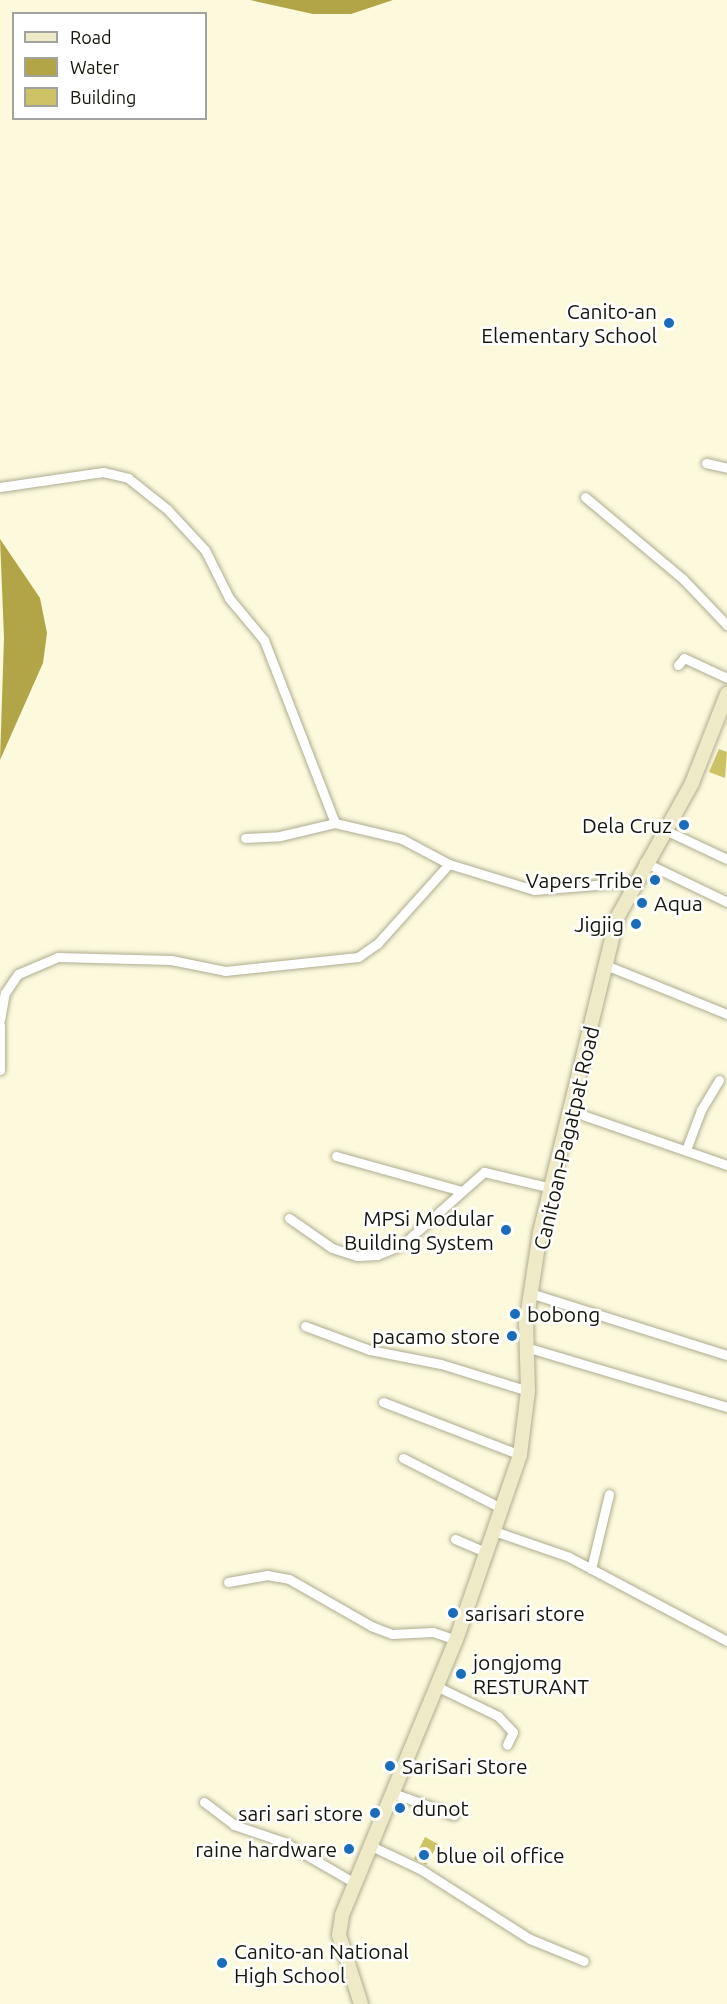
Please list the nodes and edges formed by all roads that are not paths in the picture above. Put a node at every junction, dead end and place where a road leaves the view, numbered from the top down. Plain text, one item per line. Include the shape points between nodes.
1 (706, 463) dead end
2 (727, 468) edge
3 (0, 487) edge
4 (585, 497) dead end
5 (727, 625) edge
6 (678, 665) dead end
7 (727, 678) edge
8 (727, 694) edge
9 (335, 823) junction
10 (665, 830) junction
11 (245, 838) dead end
12 (727, 859) edge
13 (644, 862) junction
14 (448, 864) junction
15 (633, 882) junction
16 (727, 902) edge
17 (608, 966) junction
18 (727, 1014) edge
19 (0, 1023) edge
20 (0, 1070) edge
21 (719, 1080) dead end
22 (571, 1111) junction
23 (686, 1150) junction
24 (336, 1156) dead end
25 (727, 1165) edge
26 (551, 1188) junction
27 (461, 1191) junction
28 (289, 1218) dead end
29 (533, 1294) junction
30 (305, 1326) dead end
31 (529, 1348) junction
32 (727, 1355) edge
33 (528, 1391) junction
34 (383, 1402) dead end
35 (727, 1407) edge
36 (520, 1455) junction
37 (403, 1458) dead end
38 (609, 1494) dead end
39 (501, 1508) junction
40 (494, 1531) junction
41 (455, 1539) dead end
42 (486, 1552) junction
43 (591, 1569) junction
44 (228, 1582) dead end
45 (456, 1640) junction
46 (727, 1641) edge
47 (436, 1686) junction
48 (507, 1745) dead end
49 (390, 1792) junction
50 (204, 1802) dead end
51 (454, 1815) dead end
52 (369, 1845) junction
53 (353, 1882) junction
54 (584, 1962) dead end
55 (361, 2004) edge

1 - 2 street
3 - 9 street via 103,472 144,488 174,517 205,550 229,598 270,651
4 - 5 street via 683,579
6 - 7 street via 684,658
8 - 10 street, Canitoan-Pagatpat Road via 708,750
9 - 11 street
9 - 14 street via 411,842
10 - 12 street
10 - 13 street, Canitoan-Pagatpat Road
13 - 15 street, Canitoan-Pagatpat Road
13 - 16 street
14 - 15 street via 534,890
14 - 19 street via 378,943 358,957 225,971 171,960 58,957 18,974 5,993
15 - 17 street, Canitoan-Pagatpat Road via 617,918
17 - 18 street
17 - 22 street, Canitoan-Pagatpat Road
19 - 20 street
21 - 23 street via 701,1110
22 - 23 street
22 - 26 street, Canitoan-Pagatpat Road
23 - 25 street
24 - 27 street
26 - 27 street via 484,1172
26 - 29 street, Canitoan-Pagatpat Road via 540,1232
27 - 28 street via 402,1245 377,1255 357,1256 332,1248
29 - 31 street, Canitoan-Pagatpat Road via 526,1324
29 - 32 street
30 - 33 street via 370,1350 441,1364
31 - 33 street, Canitoan-Pagatpat Road
31 - 35 street
33 - 36 street, Canitoan-Pagatpat Road
34 - 36 street
36 - 39 street, Canitoan-Pagatpat Road
37 - 39 street
38 - 43 street
39 - 40 street, Canitoan-Pagatpat Road
40 - 42 street, Canitoan-Pagatpat Road
40 - 43 street
41 - 42 street
42 - 45 street, Canitoan-Pagatpat Road
43 - 46 street
44 - 45 street via 267,1575 289,1579 392,1634 434,1632
45 - 47 street, Canitoan-Pagatpat Road
47 - 48 street via 503,1719 513,1732
47 - 49 street, Canitoan-Pagatpat Road
49 - 51 street
49 - 52 street, Canitoan-Pagatpat Road
50 - 53 street via 234,1824 284,1842
52 - 53 street, Canitoan-Pagatpat Road
52 - 54 street via 420,1869 530,1939
53 - 55 street, Canitoan-Pagatpat Road via 339,1935

